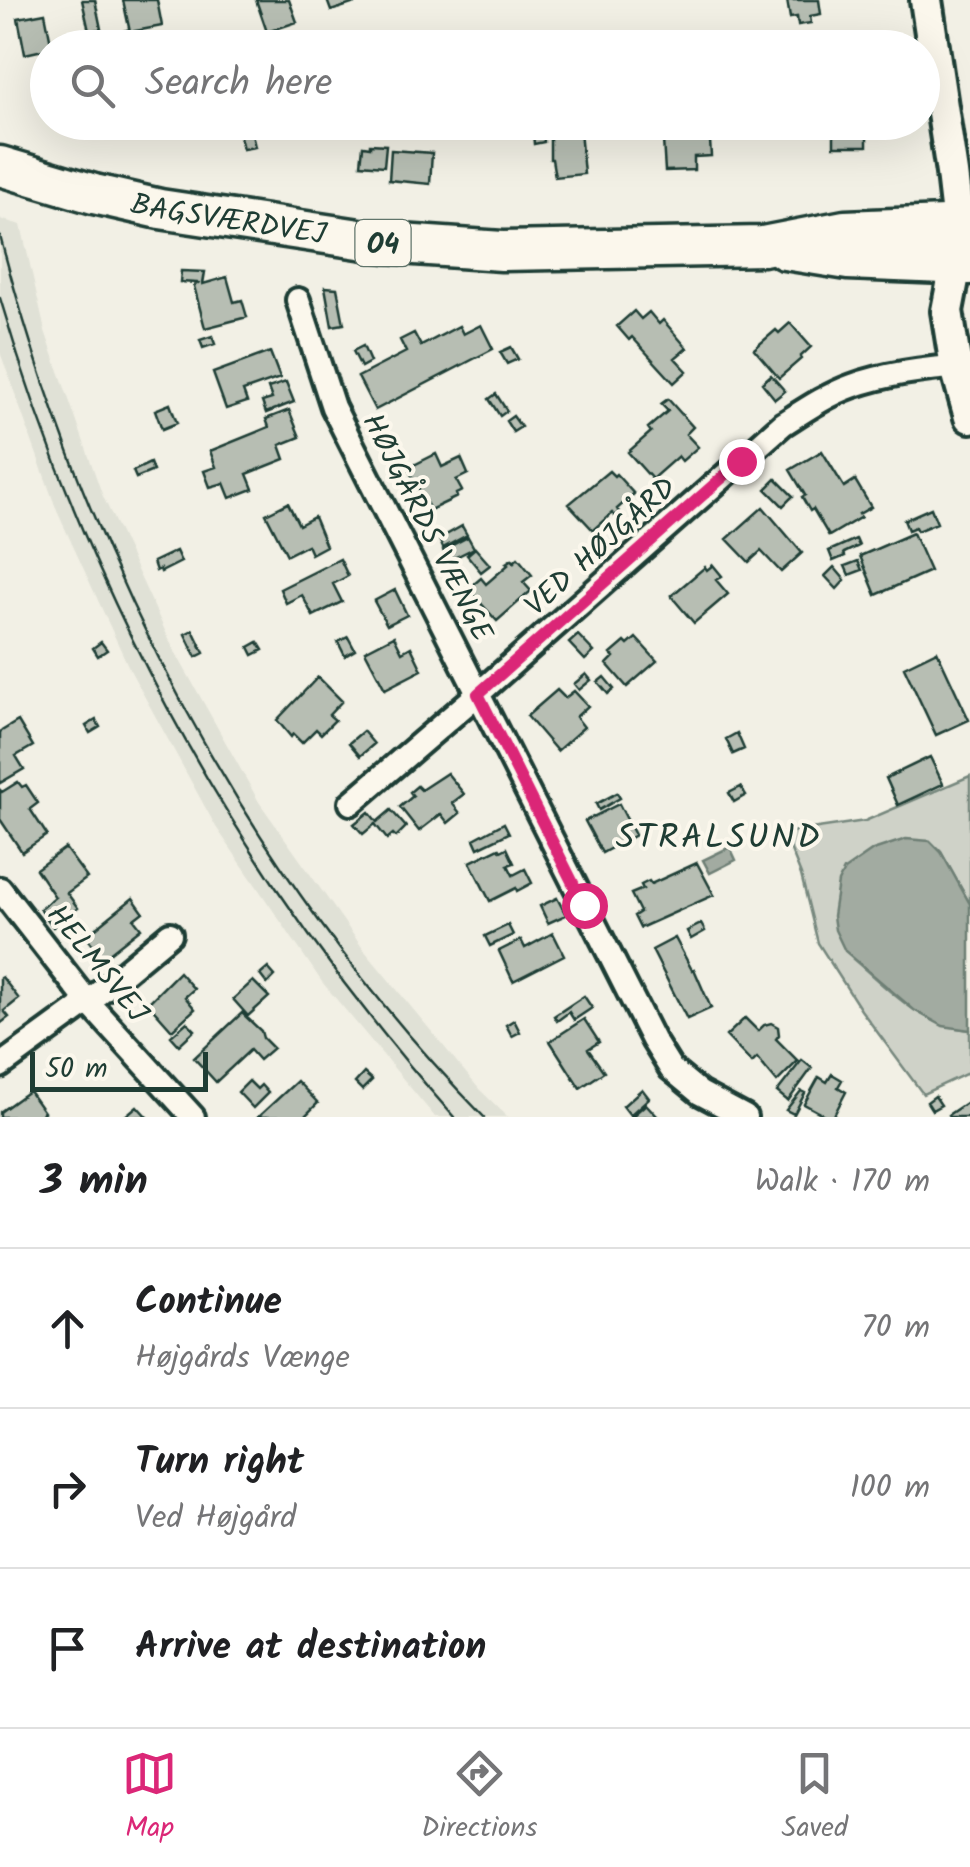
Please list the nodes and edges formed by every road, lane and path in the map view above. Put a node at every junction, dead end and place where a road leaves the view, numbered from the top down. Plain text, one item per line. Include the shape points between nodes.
1 (926, 0) edge
2 (930, 30) edge
3 (940, 94) edge
4 (5, 168) edge
5 (964, 225) edge
6 (763, 246) junction
7 (966, 271) edge
8 (298, 300) dead end
9 (963, 366) edge
10 (970, 417) edge
11 (478, 694) junction
12 (351, 803) dead end
13 (0, 889) edge
14 (170, 934) dead end
15 (88, 1002) junction
16 (0, 1066) edge
17 (192, 1117) edge
18 (746, 1117) edge

1 - 2 street
3 - 5 street
4 - 6 main road, BAGSVÆRDVEJ / O4 via 160,209 386,243 502,251
5 - 6 main road, BAGSVÆRDVEJ / O4 via 845,230
5 - 7 street
6 - 7 main road, BAGSVÆRDVEJ / O4
7 - 9 street via 947,311
8 - 11 street, HØJGÅRDS VÆNGE via 333,406
9 - 10 street
9 - 11 street, VED HØJGÅRD via 852,386 783,424
11 - 12 street, VED HØJGÅRD
11 - 18 street, HØJGÅRDS VÆNGE via 653,1040 671,1068 700,1093
13 - 15 street, HELMSVEJ
14 - 15 street
15 - 16 street
15 - 17 street, HELMSVEJ

